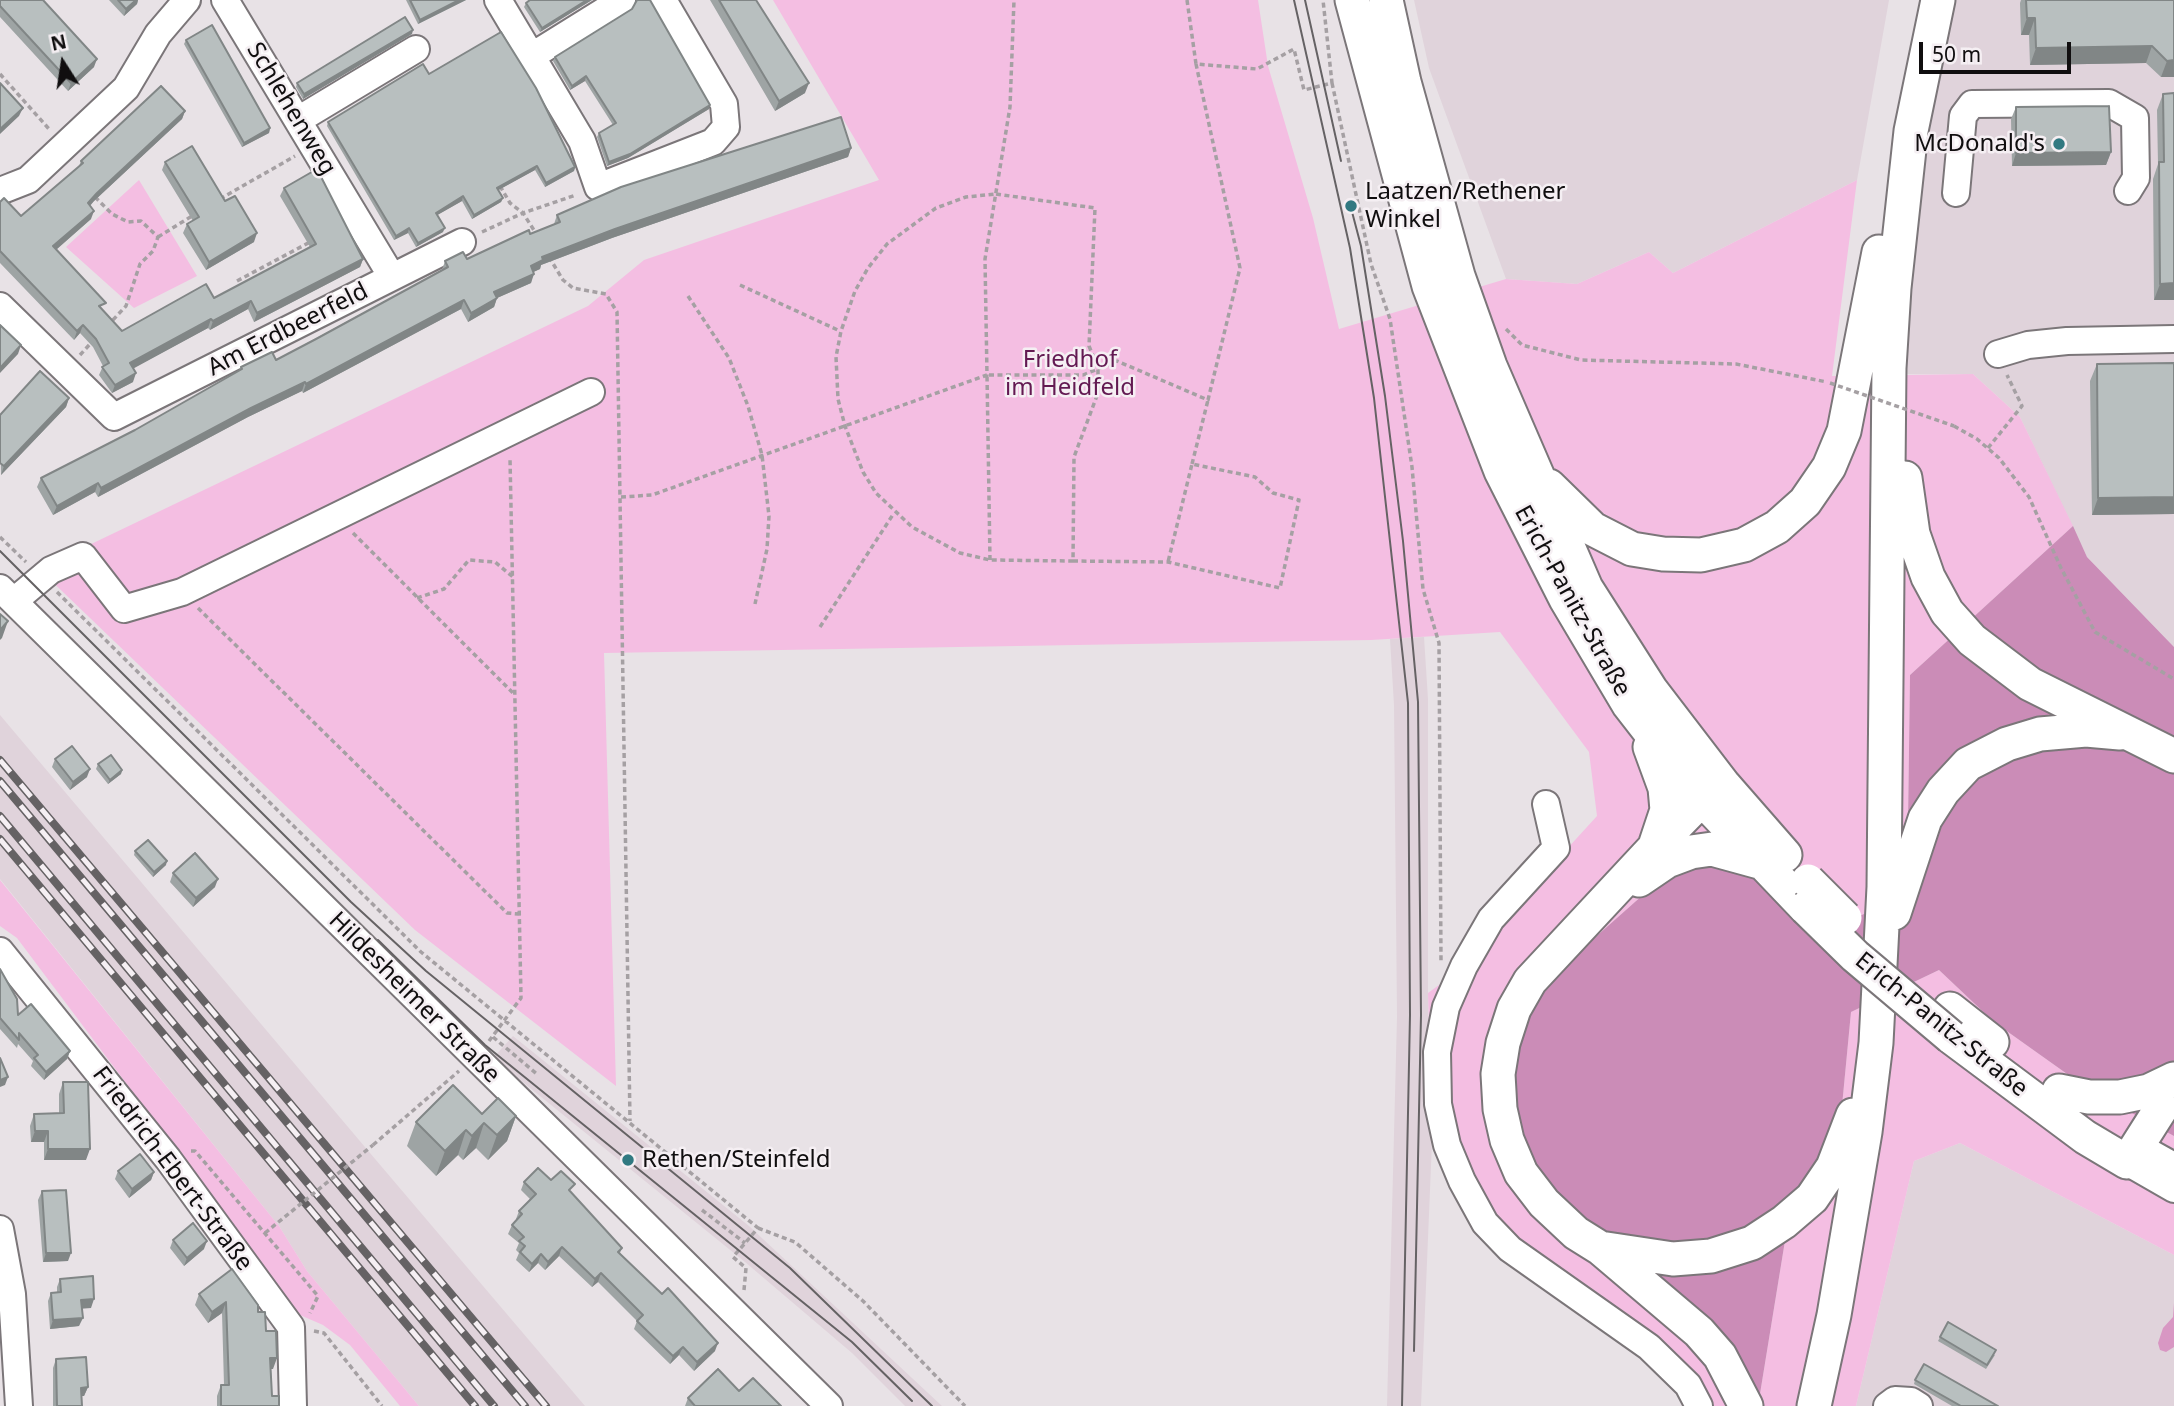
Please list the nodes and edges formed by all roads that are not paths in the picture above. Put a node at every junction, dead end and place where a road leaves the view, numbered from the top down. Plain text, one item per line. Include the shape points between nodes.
1 (187, 0) edge
2 (225, 0) edge
3 (498, 0) edge
4 (622, 0) edge
5 (663, 0) edge
6 (1346, 0) edge
7 (1386, 0) edge
8 (1938, 0) edge
9 (416, 49) dead end
10 (532, 56) junction
11 (298, 120) junction
12 (1911, 131) junction
13 (0, 191) edge
14 (2128, 191) dead end
15 (1955, 193) dead end
16 (462, 242) road end
17 (392, 277) junction
18 (0, 306) edge
19 (2174, 339) edge
20 (1998, 354) road end
21 (1889, 368) junction
22 (591, 392) dead end
23 (1529, 462) junction
24 (7, 595) edge
25 (1629, 705) junction
26 (2132, 734) junction
27 (2174, 756) edge
28 (1712, 791) junction
29 (1546, 804) dead end
30 (1654, 848) junction
31 (1763, 863) junction
32 (1807, 894) junction
33 (1605, 903) junction
34 (0, 951) edge
35 (1880, 966) junction
36 (1950, 1023) junction
37 (1876, 1043) junction
38 (2174, 1079) edge
39 (2174, 1088) edge
40 (2059, 1091) junction
41 (2132, 1153) junction
42 (2174, 1166) edge
43 (2174, 1189) edge
44 (0, 1229) edge
45 (1600, 1248) junction
46 (19, 1406) edge
47 (293, 1406) edge
48 (829, 1406) edge
49 (1699, 1406) edge
50 (1746, 1406) edge
51 (1814, 1406) edge
52 (1887, 1406) edge
53 (1919, 1406) edge

1 - 13 street via 158,34 126,88 29,180
2 - 11 street, Schlehenweg
3 - 10 street
4 - 10 street
5 - 10 street via 724,104 726,127 713,142 598,187 582,141
6 - 25 main road, Erich-Panitz-Straße via 1406,211 1462,376 1501,471 1601,663
7 - 23 main road, Erich-Panitz-Straße via 1458,276
8 - 12 main road
9 - 11 street
11 - 17 street, Schlehenweg
12 - 21 main road
12 - 23 main road via 1884,219 1844,431 1829,467 1805,502 1777,527 1744,545 1702,555 1632,549 1593,529
14 - 15 street via 2136,178 2135,118 2109,103 1972,104 1962,116
16 - 17 street, Am Erdbeerfeld
17 - 18 street, Am Erdbeerfeld via 114,417
19 - 20 street via 2067,341
21 - 26 main road via 1913,534 1947,612 2001,665
21 - 35 main road
22 - 24 street via 182,592 124,609 83,556
23 - 28 main road, Erich-Panitz-Straße via 1586,588
24 - 48 street, Hildesheimer Straße
25 - 28 main road, Erich-Panitz-Straße
25 - 30 main road via 1658,762 1665,788 1667,810
26 - 27 main road
26 - 35 main road via 2086,730 2040,734 1968,764 1925,819
28 - 30 main road
28 - 31 main road, Erich-Panitz-Straße
28 - 32 main road, Erich-Panitz-Straße
29 - 49 street via 1556,848 1491,919 1446,1006 1437,1052 1437,1104 1452,1157 1485,1223 1510,1250 1649,1347 1688,1385
30 - 33 main road
31 - 32 main road, Erich-Panitz-Straße
31 - 33 main road via 1712,849 1691,852 1667,861
32 - 36 main road, Erich-Panitz-Straße, bridge via 1868,940
33 - 45 main road via 1530,981 1514,1009 1498,1074 1507,1140 1521,1173 1576,1233
34 - 47 street, Friedrich-Ebert-Straße via 302,1319
35 - 37 main road
36 - 40 main road, Erich-Panitz-Straße
36 - 41 main road, Erich-Panitz-Straße via 2085,1137
37 - 45 main road via 1833,1167 1812,1198 1784,1222 1752,1243 1712,1256 1673,1259
37 - 51 main road via 1834,1315
38 - 40 main road via 2120,1097
39 - 41 main road
40 - 41 main road, Erich-Panitz-Straße
41 - 42 street, Erich-Panitz-Straße
41 - 43 street, Erich-Panitz-Straße
44 - 46 street via 12,1294
45 - 50 main road via 1699,1332 1720,1356
52 - 53 street via 1895,1400

